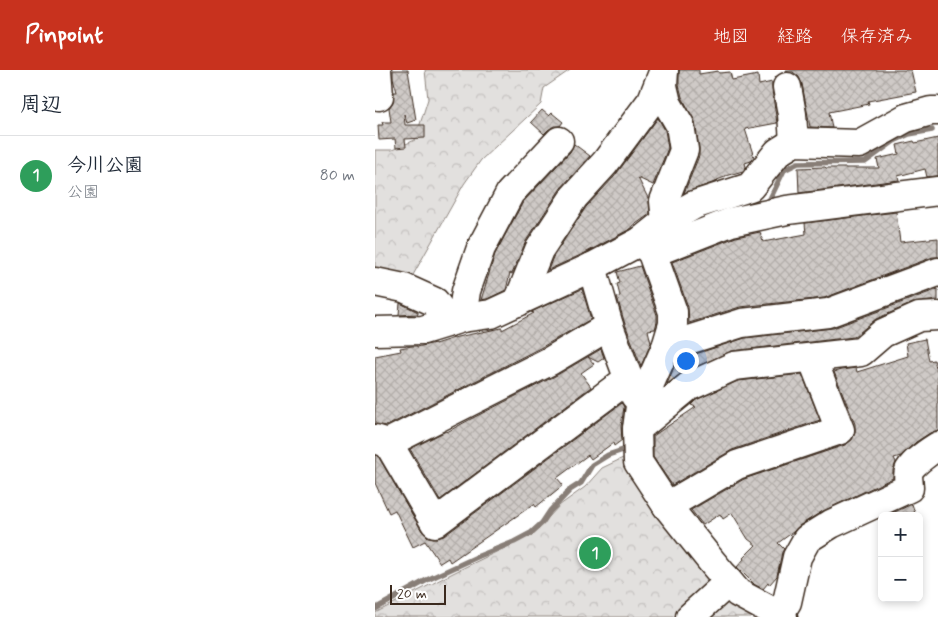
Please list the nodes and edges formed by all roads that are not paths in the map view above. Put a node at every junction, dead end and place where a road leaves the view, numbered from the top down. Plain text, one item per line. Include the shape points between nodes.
1 (664, 70) edge
2 (787, 88) dead end
3 (938, 111) edge
4 (559, 141) dead end
5 (794, 142) junction
6 (938, 192) edge
7 (666, 221) junction
8 (647, 247) junction
9 (592, 267) junction
10 (938, 272) edge
11 (375, 282) edge
12 (518, 302) junction
13 (938, 316) edge
14 (456, 320) junction
15 (609, 326) junction
16 (376, 334) edge
17 (666, 347) junction
18 (812, 358) junction
19 (629, 379) junction
20 (639, 418) junction
21 (381, 441) edge
22 (938, 446) edge
23 (667, 506) junction
24 (725, 577) junction
25 (781, 616) edge
26 (690, 617) edge

1 - 7 street via 667,102 680,126 684,150 664,201
1 - 12 street via 652,100 605,164 573,197 539,250
2 - 5 street
3 - 5 street via 906,118 859,144
4 - 14 street via 510,193 481,248
5 - 7 street via 778,152 751,187 694,205
6 - 8 street via 778,212
7 - 8 street
8 - 9 street
8 - 17 street via 673,312
9 - 12 street
9 - 15 street
10 - 17 street via 828,313 742,323
11 - 14 street via 404,288 435,302
12 - 14 street via 491,314
13 - 18 street via 919,317 883,333 861,352
14 - 16 street via 423,330
15 - 19 street
15 - 21 street via 550,361
17 - 20 street
18 - 20 street via 734,366 687,387
18 - 23 street via 840,430 737,465
19 - 20 street
19 - 21 street via 435,523
20 - 23 street via 638,462
22 - 25 street via 909,471 909,488 831,524 807,539 797,557
23 - 24 street
24 - 25 street via 738,593
24 - 26 street via 722,588

